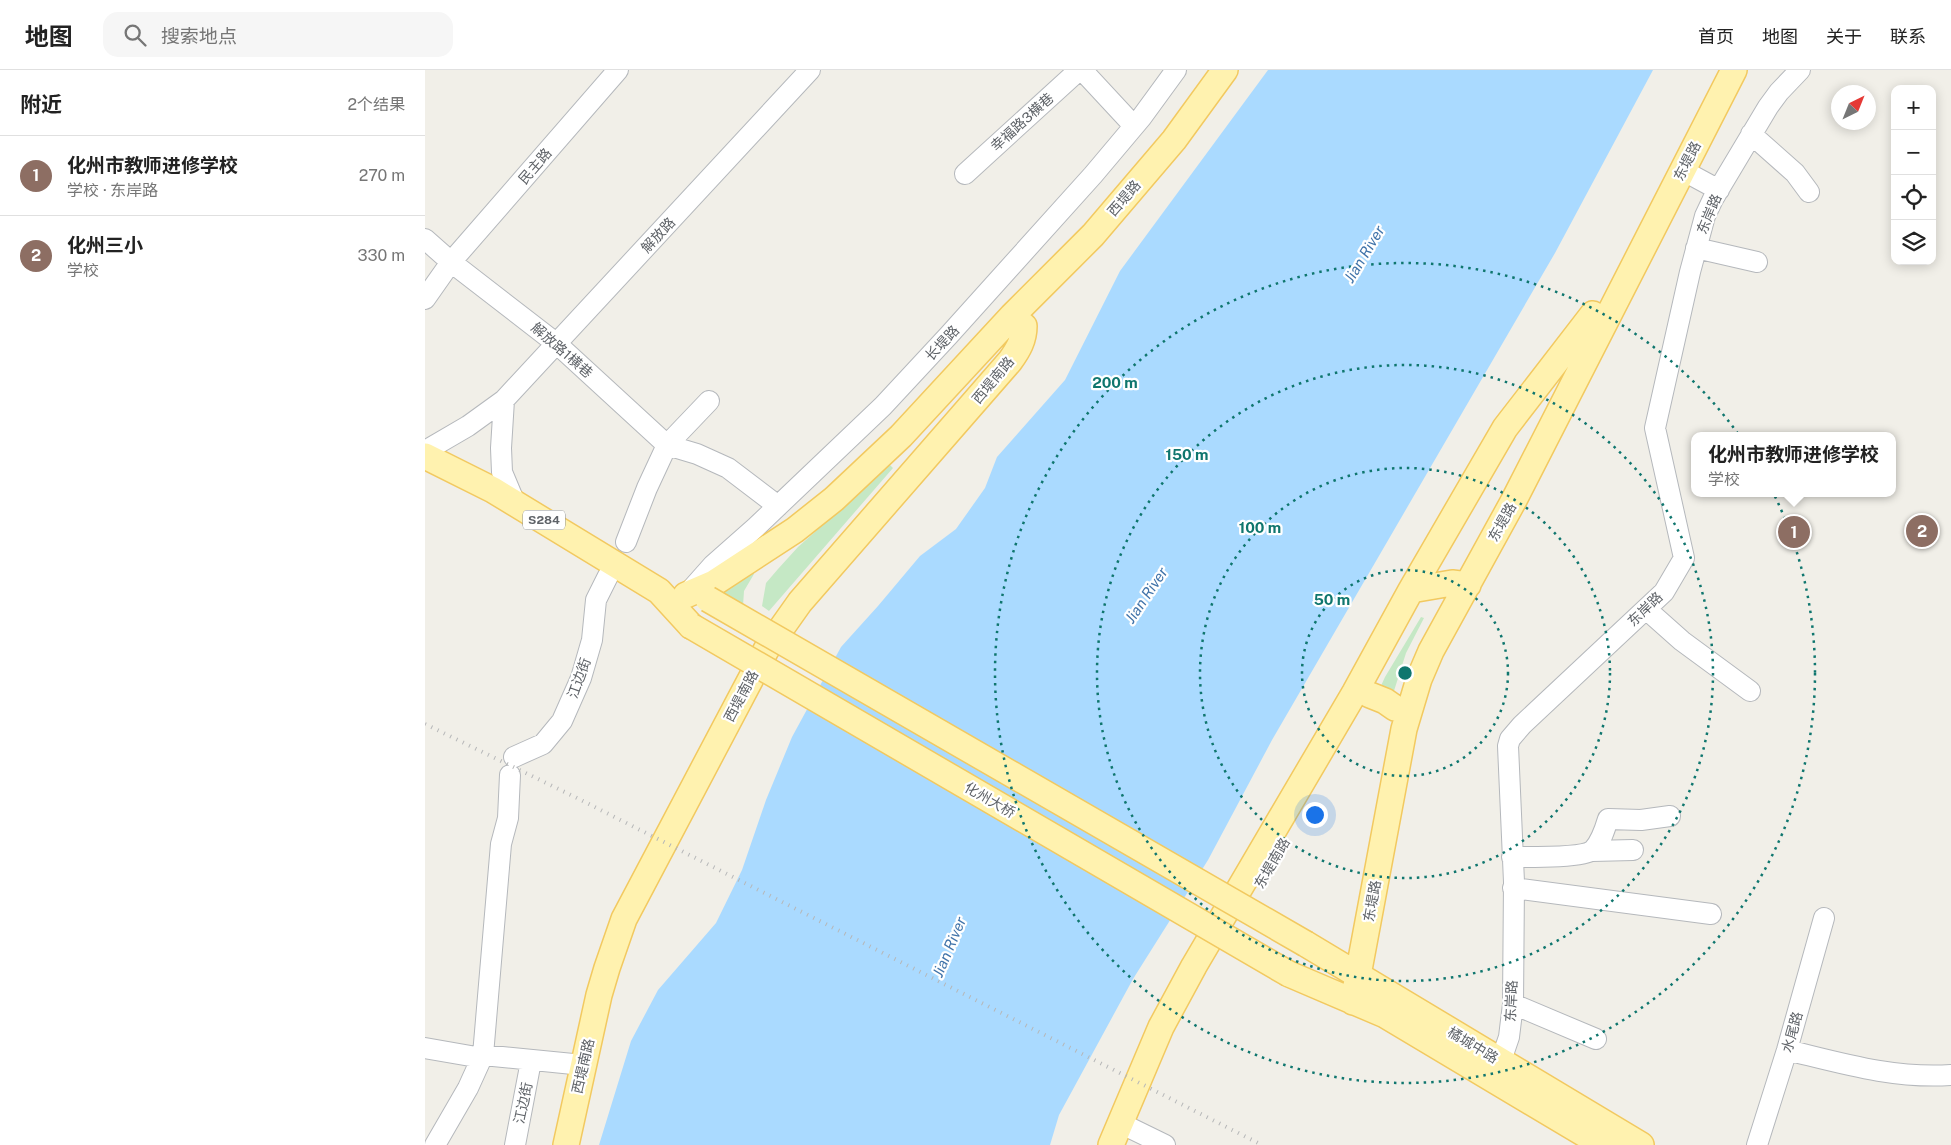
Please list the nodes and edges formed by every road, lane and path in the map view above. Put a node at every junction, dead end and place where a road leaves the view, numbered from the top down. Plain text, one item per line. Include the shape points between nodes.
1 (618, 70) edge
2 (810, 70) edge
3 (1080, 70) edge
4 (1176, 70) edge
5 (1225, 70) edge
6 (1718, 70) edge
7 (1734, 70) edge
8 (1800, 70) edge
9 (1134, 126) junction
10 (1751, 134) junction
11 (1682, 170) junction
12 (965, 174) dead end
13 (1719, 190) junction
14 (1809, 192) dead end
15 (425, 239) edge
16 (1696, 248) junction
17 (451, 262) junction
18 (1757, 262) dead end
19 (425, 299) edge
20 (1593, 314) junction
21 (1011, 316) junction
22 (557, 344) junction
23 (504, 400) junction
24 (709, 401) dead end
25 (667, 445) junction
26 (425, 452) edge
27 (425, 456) edge
28 (515, 503) junction
29 (778, 506) junction
30 (626, 542) dead end
31 (609, 576) dead end
32 (1440, 586) junction
33 (659, 591) junction
34 (697, 597) junction
35 (1646, 609) junction
36 (1750, 690) dead end
37 (1370, 695) junction
38 (1395, 708) junction
39 (1670, 816) dead end
40 (1633, 850) dead end
41 (1592, 851) junction
42 (1513, 857) junction
43 (1513, 888) junction
44 (1711, 914) dead end
45 (1824, 918) dead end
46 (1352, 972) junction
47 (1289, 974) joint
48 (1347, 999) junction
49 (1513, 1004) junction
50 (1596, 1039) dead end
51 (425, 1048) edge
52 (1787, 1050) junction
53 (483, 1057) junction
54 (531, 1061) junction
55 (583, 1065) junction
56 (1498, 1071) junction
57 (1951, 1074) edge
58 (1123, 1135) edge
59 (435, 1145) edge
60 (515, 1145) edge
61 (566, 1145) edge
62 (1165, 1145) edge
63 (1603, 1145) edge
64 (1641, 1145) edge
65 (1757, 1145) edge

1 - 17 street, 民主路
2 - 22 street, 解放路
3 - 9 street
3 - 12 street, 幸福路3横巷
4 - 9 street, 长堤路
5 - 21 main road, 西堤路 via 1173,140 1099,228
6 - 20 main road, 东堤路
7 - 11 main road, 东堤路
8 - 10 street, 东岸路 via 1779,92
9 - 29 street, 长堤路 via 943,342 883,406
10 - 13 street, 东岸路
10 - 14 street via 1795,173
11 - 13 street
11 - 32 main road, 东堤路 via 1514,500
13 - 16 street, 东岸路 via 1705,216
15 - 17 street, 解放路1横巷
16 - 18 street
16 - 35 street, 东岸路 via 1655,428 1684,558 1664,592
17 - 19 street, 民主路
17 - 22 street, 解放路1横巷
20 - 32 main road, 东堤路 via 1501,493
20 - 32 main road via 1505,428
21 - 34 main road, 西堤路 via 901,436 834,499 795,530
21 - 55 main road, 西堤南路 via 1024,326 1019,348 800,602 766,650 624,919 607,968
22 - 23 street, 解放路
22 - 25 street, 解放路1横巷
23 - 26 street, 解放路
23 - 28 street via 502,472
24 - 25 street
25 - 29 street via 728,468
25 - 30 street
27 - 28 main road, S284
28 - 33 main road, S284
29 - 34 street, 长堤路 via 718,560
31 - 53 street, 江边街 via 596,600 592,640 581,678 562,721 543,744 512,766 508,818 501,844
32 - 37 main road, 东堤南路
32 - 38 main road, 东堤路
32 - 46 main road, 东堤路 via 1431,651 1404,729
32 - 58 main road, 东堤南路 via 1355,692 1194,966 1161,1027
33 - 34 main road
33 - 47 main road, 化州大桥, bridge via 691,626
34 - 46 main road, 橘城中路, bridge
35 - 36 street via 1682,641
35 - 42 street, 东岸路 via 1522,724 1509,740
37 - 38 main road
37 - 58 main road, 东堤南路 via 1193,999
38 - 46 main road, 东堤路
39 - 41 street via 1641,820 1608,819
40 - 41 street
41 - 42 street via 1580,855
42 - 43 street, 东岸路
43 - 44 street
43 - 49 street, 东岸路
45 - 52 street, 水尾路
46 - 48 main road, 东堤路
46 - 56 main road, 橘城中路
47 - 48 main road, 橘城中路
48 - 56 main road, 橘城中路
49 - 50 street
49 - 56 street, 东岸路 via 1509,1037
51 - 53 street
52 - 57 street via 1901,1075
52 - 65 street, 水尾路
53 - 54 street
53 - 59 street
54 - 55 street
54 - 60 street, 江边街
55 - 61 main road, 西堤南路
56 - 63 main road, 橘城中路
56 - 64 main road, 橘城中路
58 - 62 street

